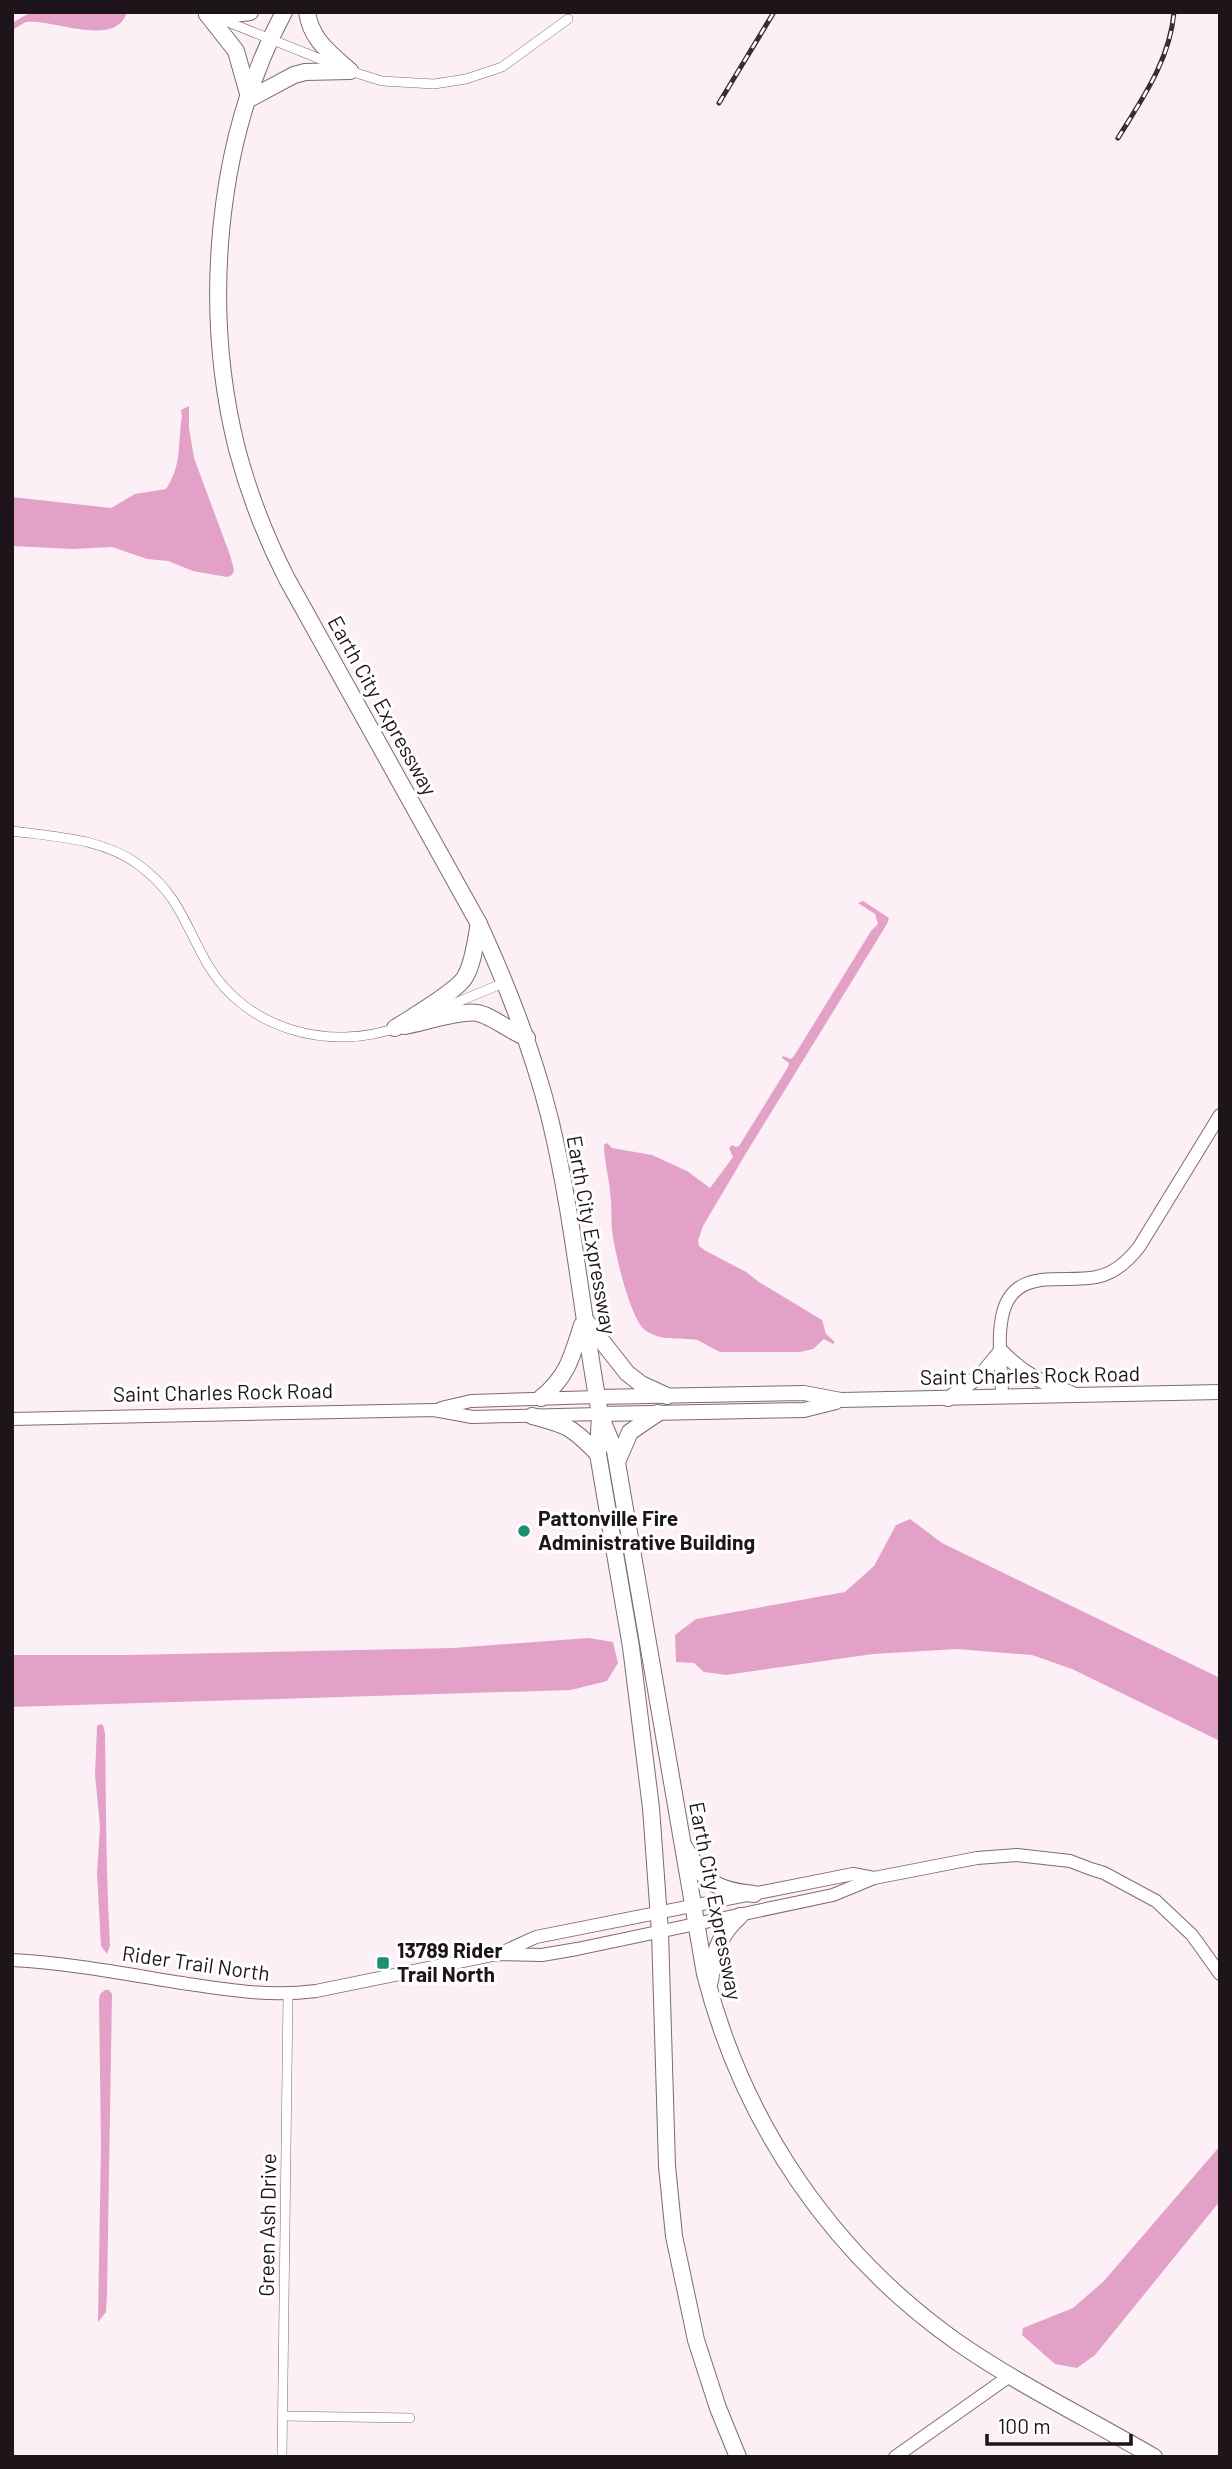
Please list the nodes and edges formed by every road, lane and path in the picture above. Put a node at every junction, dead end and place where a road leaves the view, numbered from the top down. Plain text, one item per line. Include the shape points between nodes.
1 (250, 12) edge
2 (284, 12) edge
3 (307, 12) edge
4 (205, 13) edge
5 (568, 19) dead end
6 (271, 40) junction
7 (349, 71) junction
8 (249, 99) junction
9 (12, 831) edge
10 (479, 924) junction
11 (506, 982) junction
12 (395, 1028) junction
13 (527, 1038) junction
14 (1220, 1115) edge
15 (584, 1319) junction
16 (1001, 1351) junction
17 (1220, 1392) edge
18 (667, 1396) junction
19 (1079, 1396) junction
20 (597, 1397) junction
21 (1002, 1397) junction
22 (541, 1398) junction
23 (948, 1399) junction
24 (841, 1401) junction
25 (434, 1410) junction
26 (658, 1413) junction
27 (600, 1414) junction
28 (533, 1416) junction
29 (12, 1419) edge
30 (598, 1454) junction
31 (617, 1462) junction
32 (681, 1843) junction
33 (874, 1878) junction
34 (754, 1895) junction
35 (692, 1906) junction
36 (658, 1913) junction
37 (740, 1916) junction
38 (695, 1925) junction
39 (660, 1932) junction
40 (497, 1954) junction
41 (12, 1960) edge
42 (1220, 1975) edge
43 (709, 1991) junction
44 (288, 1995) junction
45 (1011, 2375) junction
46 (283, 2416) junction
47 (410, 2418) dead end
48 (282, 2457) edge
49 (738, 2457) edge
50 (895, 2457) edge
51 (1154, 2457) edge

1 - 4 highway
2 - 6 highway, Earth City Expressway
3 - 7 highway via 318,42
4 - 6 street
4 - 8 highway via 236,51
5 - 7 street via 502,67 466,79 434,83 382,80
6 - 7 street
6 - 8 highway, Earth City Expressway
7 - 8 highway via 294,75
8 - 10 highway, Earth City Expressway via 230,170 220,244 220,341 237,450 264,530 287,579
9 - 12 street via 88,841 138,864 162,885 181,911 218,981 256,1014 307,1035 348,1038
10 - 11 highway, Earth City Expressway
10 - 12 highway via 465,979
11 - 12 street
11 - 13 highway, Earth City Expressway
12 - 13 highway via 478,1013
13 - 15 highway, Earth City Expressway via 558,1156
14 - 16 street via 1131,1258 1096,1278 1059,1277 1026,1284 1005,1307
15 - 18 highway via 627,1373
15 - 20 highway, Earth City Expressway
15 - 22 highway via 568,1370
16 - 19 main road via 1031,1377
16 - 21 street
16 - 23 main road via 982,1374
17 - 19 main road, Saint Charles Rock Road
18 - 20 main road, Saint Charles Rock Road
18 - 24 main road, Saint Charles Rock Road via 804,1393
19 - 21 main road, Saint Charles Rock Road
20 - 22 street, Saint Charles Rock Road
20 - 27 highway, Earth City Expressway
21 - 23 main road, Saint Charles Rock Road
22 - 25 street, Saint Charles Rock Road via 471,1401
23 - 24 main road, Saint Charles Rock Road
24 - 26 main road, Saint Charles Rock Road via 804,1410
25 - 28 street, Saint Charles Rock Road via 472,1416
25 - 29 street, Saint Charles Rock Road
26 - 27 main road, Saint Charles Rock Road
26 - 31 highway via 630,1432
27 - 28 street, Saint Charles Rock Road
27 - 30 highway, Earth City Expressway
27 - 31 highway, Earth City Expressway
28 - 30 highway via 569,1426
30 - 36 highway, Earth City Expressway via 641,1717
31 - 32 highway, Earth City Expressway
32 - 34 highway via 711,1883
32 - 35 highway, Earth City Expressway
33 - 34 street, Rider Trail North via 853,1874
33 - 37 street, Rider Trail North via 833,1895
33 - 42 street, Rider Trail North via 998,1855 1070,1861 1156,1901 1192,1935
34 - 35 street, Rider Trail North
35 - 36 street, Rider Trail North
35 - 38 highway, Earth City Expressway
36 - 39 highway, Earth City Expressway
36 - 40 street, Rider Trail North via 536,1937
37 - 38 street, Rider Trail North
37 - 43 highway via 716,1945
38 - 39 street, Rider Trail North
38 - 43 highway, Earth City Expressway
39 - 40 street, Rider Trail North via 542,1955
39 - 49 highway, Earth City Expressway via 667,2166 674,2236 696,2340
40 - 44 street, Rider Trail North
41 - 44 street, Rider Trail North
43 - 45 highway, Earth City Expressway via 753,2106 788,2167 829,2224 903,2300 958,2343
44 - 46 street, Green Ash Drive
45 - 50 street
45 - 51 highway, Earth City Expressway
46 - 47 street
46 - 48 street, Green Ash Drive

